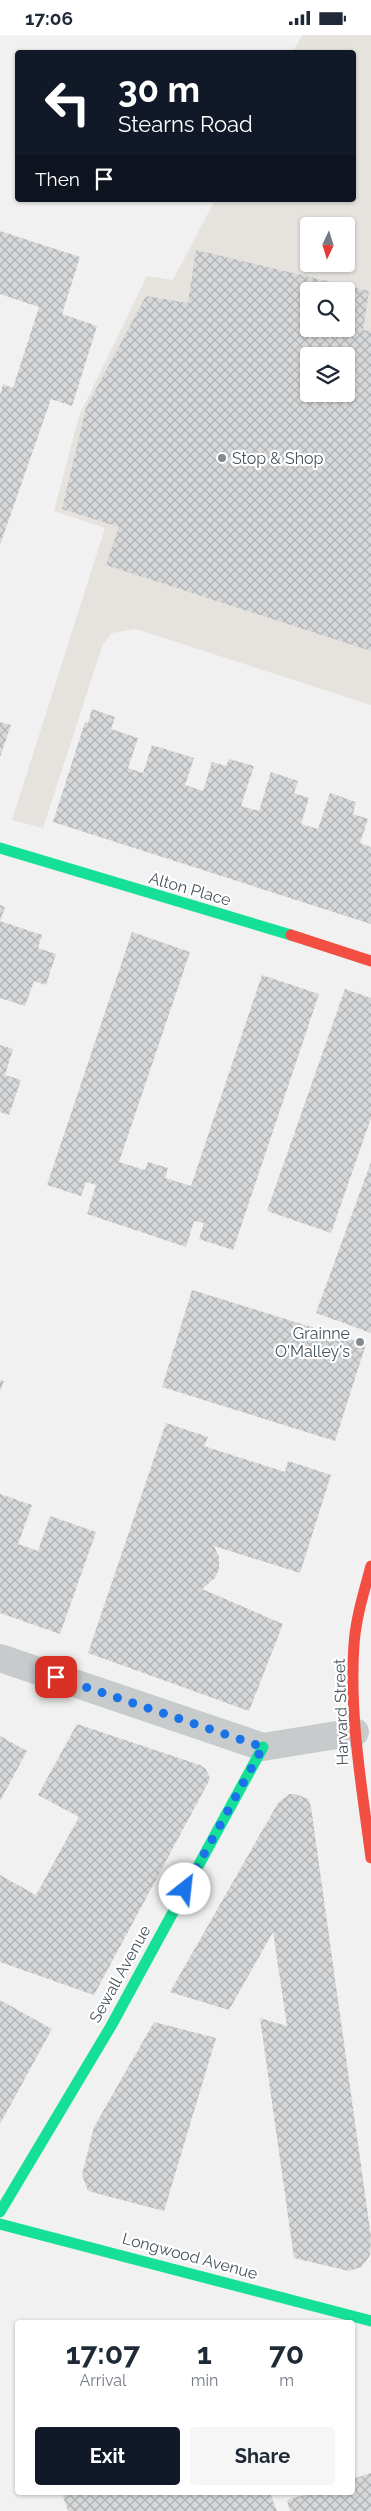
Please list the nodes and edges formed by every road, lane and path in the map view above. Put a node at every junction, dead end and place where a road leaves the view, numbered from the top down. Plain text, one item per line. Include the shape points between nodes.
1 (0, 848) edge
2 (371, 961) edge
3 (371, 1566) edge
4 (0, 1658) edge
5 (355, 1732) junction
6 (263, 1747) junction
7 (371, 1858) edge
8 (0, 2212) edge
9 (0, 2224) edge
10 (371, 2321) edge

1 - 2 street, Alton Place
3 - 5 street, Harvard Street via 359,1608 354,1645
4 - 6 street
5 - 6 street
5 - 7 street, Harvard Street
6 - 8 street, Sewall Avenue via 111,2026
9 - 10 street, Longwood Avenue

